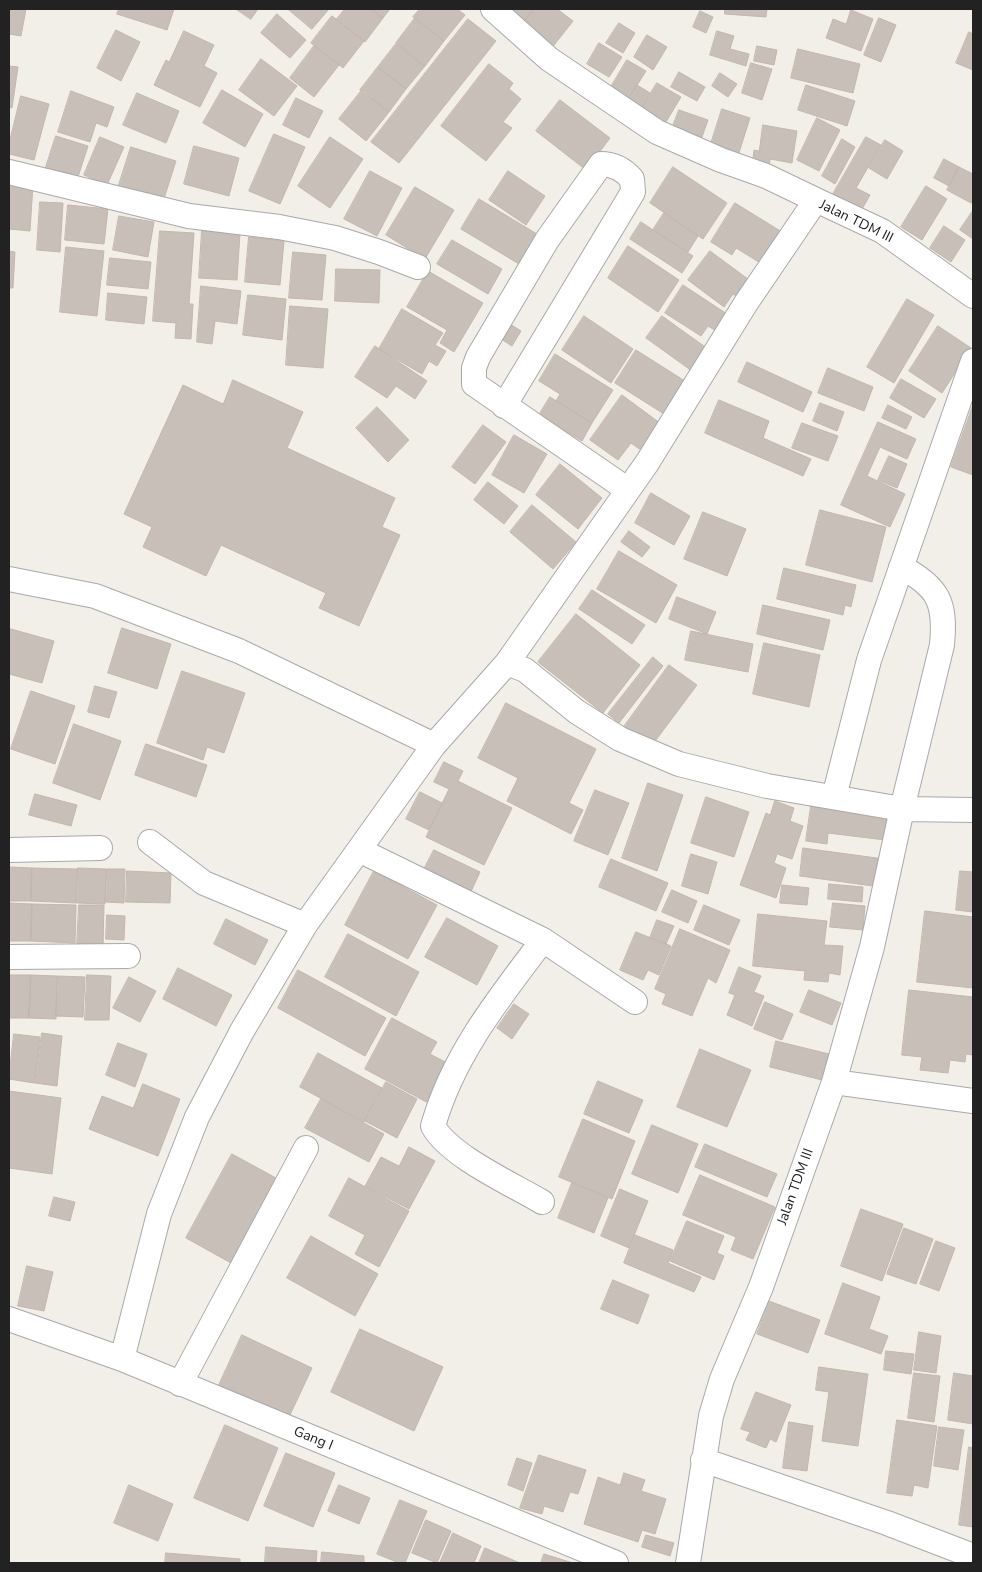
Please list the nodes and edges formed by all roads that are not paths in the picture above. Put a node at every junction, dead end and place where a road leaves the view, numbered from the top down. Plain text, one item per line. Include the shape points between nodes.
1 (492, 9) edge
2 (9, 172) edge
3 (816, 200) junction
4 (418, 267) dead end
5 (973, 296) edge
6 (973, 361) edge
7 (504, 406) junction
8 (628, 490) junction
9 (901, 567) junction
10 (9, 579) edge
11 (507, 662) junction
12 (434, 745) junction
13 (834, 797) junction
14 (902, 809) junction
15 (973, 810) edge
16 (150, 842) dead end
17 (100, 848) dead end
18 (9, 850) edge
19 (359, 850) junction
20 (305, 925) junction
21 (543, 940) junction
22 (128, 956) dead end
23 (9, 957) edge
24 (635, 1002) dead end
25 (834, 1082) junction
26 (973, 1101) edge
27 (306, 1148) dead end
28 (542, 1202) dead end
29 (9, 1319) edge
30 (122, 1359) junction
31 (180, 1384) junction
32 (703, 1460) junction
33 (973, 1556) edge
34 (616, 1563) edge
35 (688, 1563) edge

1 - 3 street via 549,60 657,132
2 - 4 street via 188,216 279,227 335,238
3 - 5 street, Jalan TDM III via 882,232
3 - 8 street, Jalan TDM III via 746,303
6 - 9 street
7 - 7 street via 633,192 632,179 621,169 601,164 547,240 478,357 474,384
7 - 8 street
8 - 11 street, Jalan TDM III
9 - 13 street via 869,660
9 - 14 street, Jalan TDM III via 919,576 936,593 944,619 942,645
10 - 12 street via 95,596 239,651
11 - 12 street, Jalan TDM III
11 - 13 street via 525,670 577,712 620,739 679,764 767,786
12 - 19 street, Jalan TDM III
13 - 14 street
14 - 15 street
14 - 25 street, Jalan TDM III via 872,946
16 - 20 street via 204,883
17 - 18 street
19 - 20 street, Jalan TDM III
19 - 21 street
20 - 30 street, Jalan TDM III via 242,1030 197,1117 158,1214
21 - 24 street
21 - 28 street via 481,1023 455,1068 433,1126 439,1137 454,1150
22 - 23 street
25 - 26 street
25 - 32 street, Jalan TDM III via 761,1287 722,1379 710,1416
27 - 31 street
29 - 30 street, Gang I
30 - 31 street, Gang I
31 - 34 street, Gang I
32 - 33 street
32 - 35 street, Jalan TDM III

